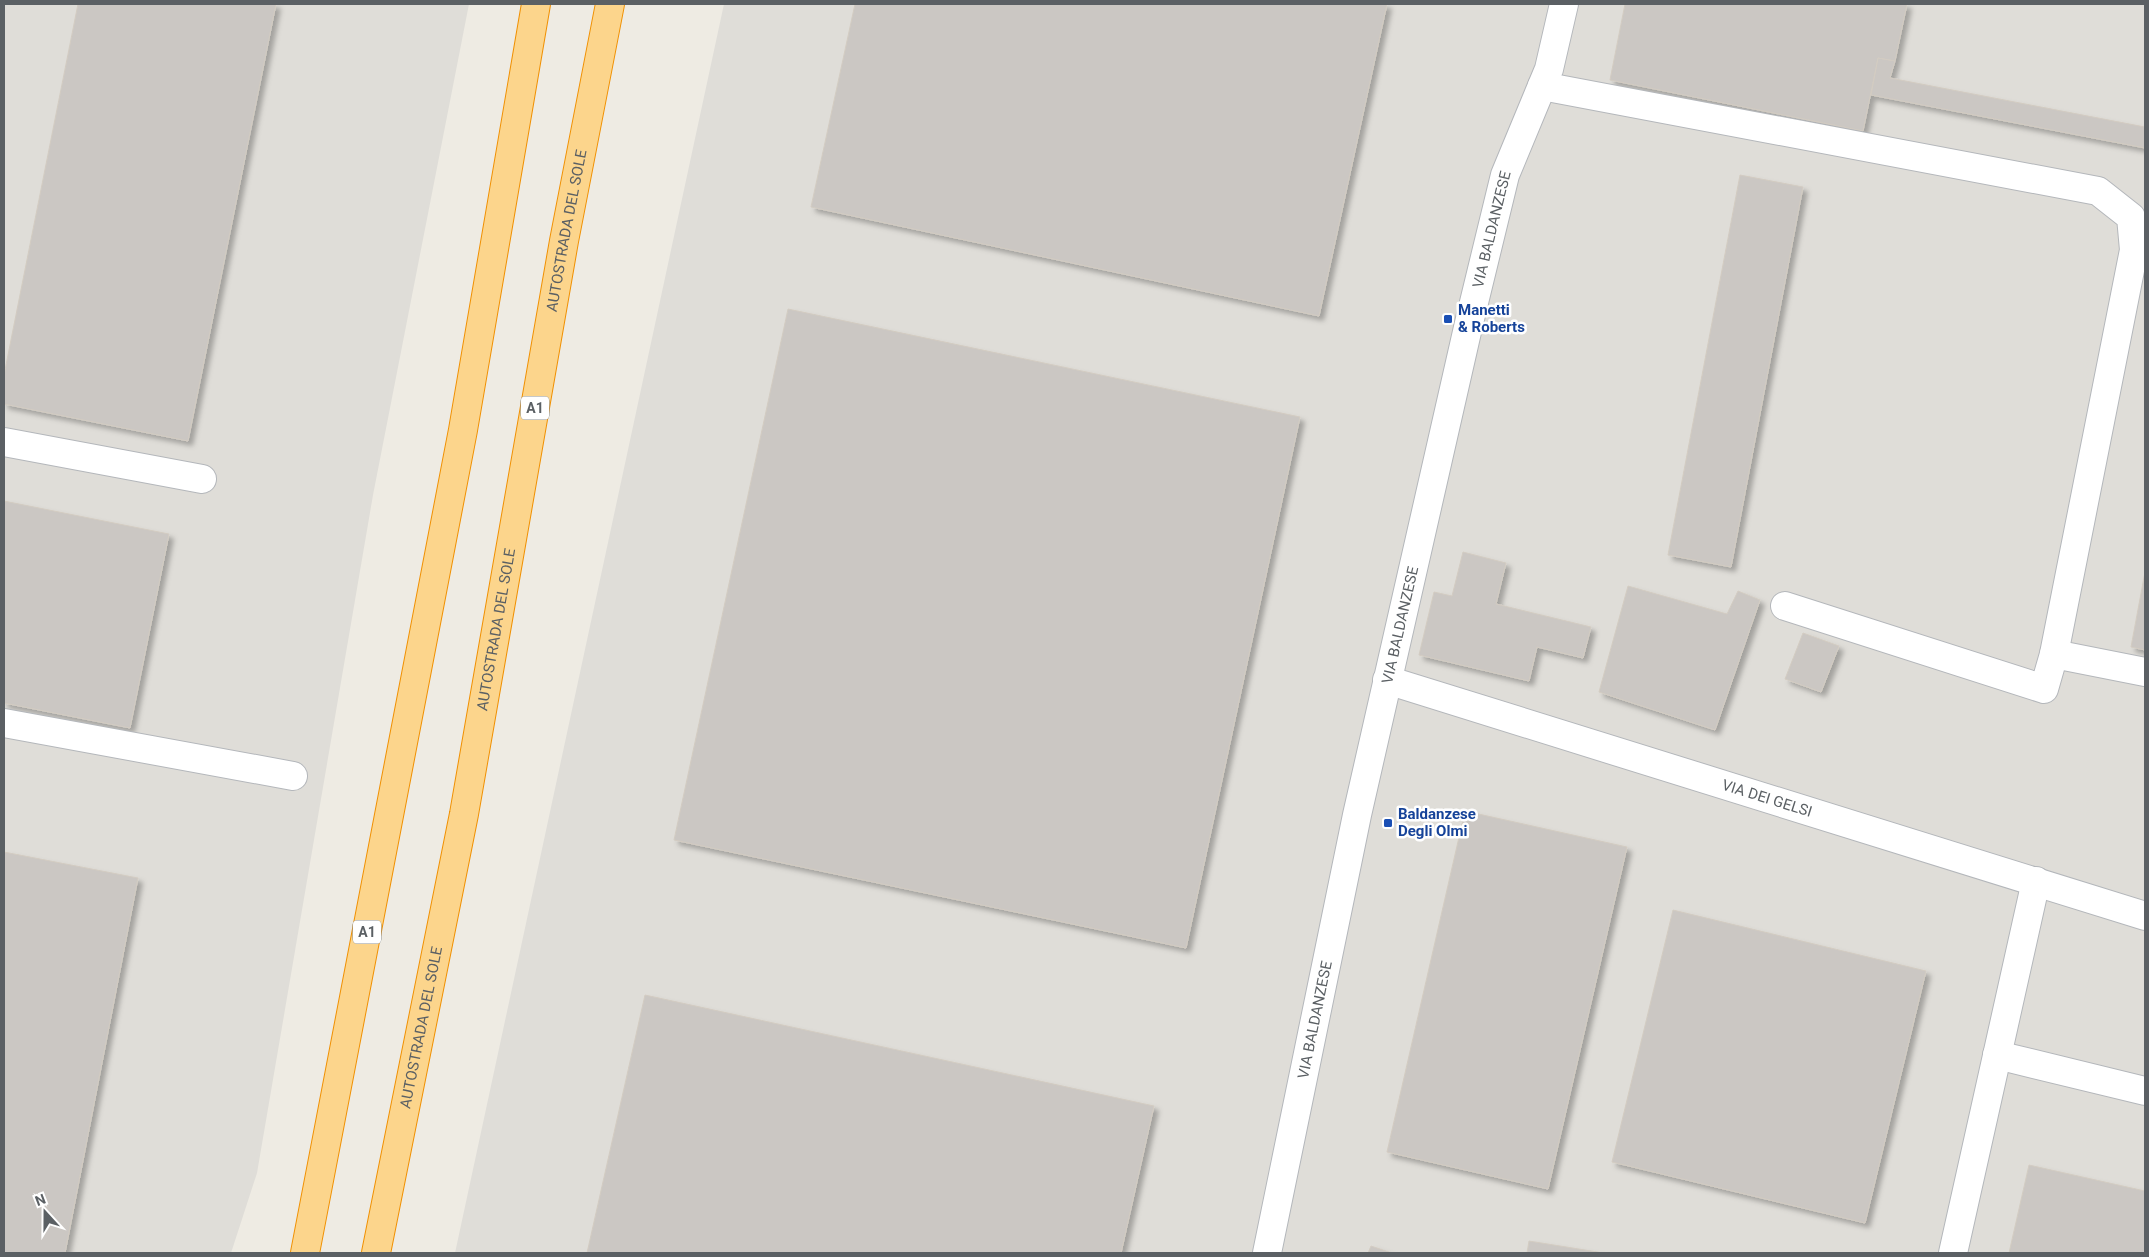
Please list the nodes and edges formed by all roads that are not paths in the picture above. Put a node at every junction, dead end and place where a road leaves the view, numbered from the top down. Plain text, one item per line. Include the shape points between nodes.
1 (536, 4) edge
2 (610, 4) edge
3 (1564, 4) edge
4 (1542, 86) junction
5 (4, 442) edge
6 (202, 479) dead end
7 (1785, 606) dead end
8 (2054, 654) junction
9 (2145, 672) edge
10 (1387, 680) junction
11 (4, 723) edge
12 (293, 776) dead end
13 (2036, 881) junction
14 (2145, 916) edge
15 (1997, 1055) junction
16 (2145, 1091) edge
17 (316, 1194) junction
18 (286, 1253) edge
19 (305, 1253) edge
20 (376, 1253) edge
21 (1267, 1253) edge
22 (1952, 1253) edge

1 - 17 highway, A1 via 461,439
2 - 20 highway, AUTOSTRADA DEL SOLE / A1 via 562,251 464,814
3 - 4 street, VIA BALDANZESE
4 - 8 street via 2098,191 2131,217 2134,250
4 - 10 street, VIA BALDANZESE via 1505,175
5 - 6 street
7 - 8 street via 2044,689
8 - 9 street
10 - 13 street, VIA DEI GELSI
10 - 21 street, VIA BALDANZESE
11 - 12 street
13 - 14 street, VIA DEI GELSI
13 - 15 street
15 - 16 street
15 - 22 street
17 - 18 highway
17 - 19 highway, A1

